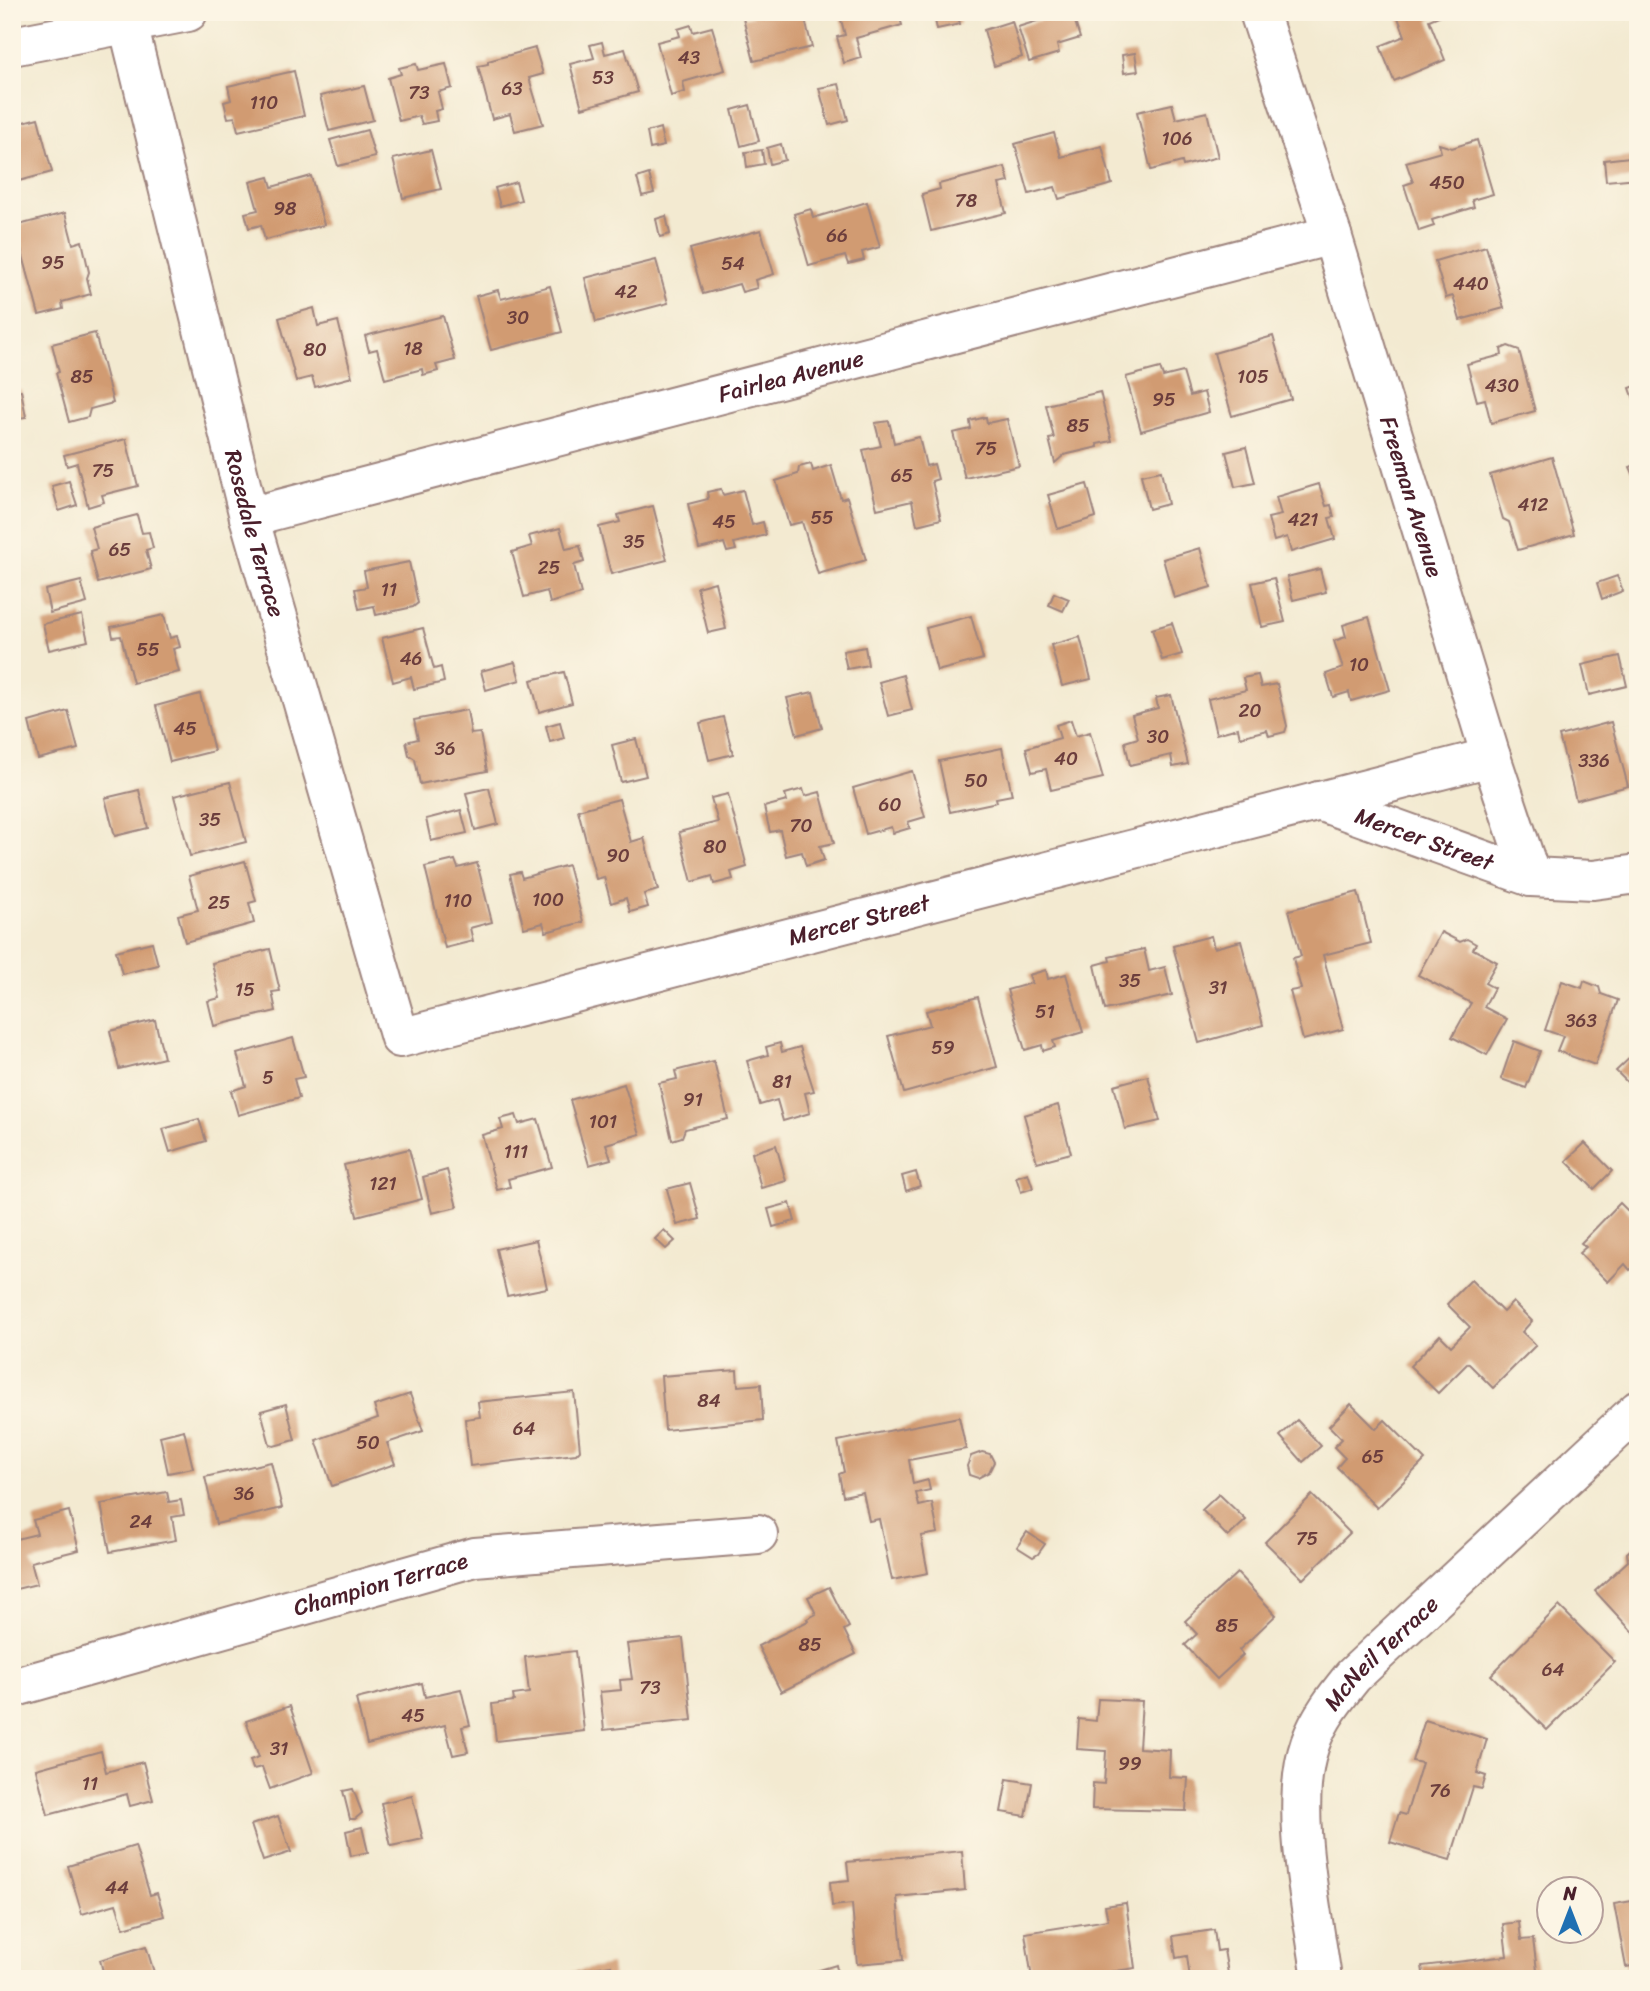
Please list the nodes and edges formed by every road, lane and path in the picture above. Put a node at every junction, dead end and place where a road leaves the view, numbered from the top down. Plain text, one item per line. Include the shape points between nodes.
1 (188, 12) edge
2 (1259, 12) edge
3 (128, 24) junction
4 (12, 46) edge
5 (1332, 235) junction
6 (249, 517) junction
7 (1491, 757) junction
8 (1320, 801) junction
9 (1638, 874) edge
10 (1531, 877) junction
11 (400, 1038) joint
12 (1638, 1410) edge
13 (758, 1534) dead end
14 (12, 1688) edge
15 (1322, 1979) edge

1 - 3 street
2 - 5 street, Freeman Avenue
3 - 4 street
3 - 6 street, Rosedale Terrace
5 - 6 street, Fairlea Avenue
5 - 7 street, Freeman Avenue
6 - 11 street, Rosedale Terrace
7 - 8 street, Mercer Street
7 - 10 street, Freeman Avenue
8 - 10 street, Mercer Street
8 - 11 street, Mercer Street
9 - 10 street via 1593,880
12 - 15 street, McNeil Terrace via 1353,1676 1327,1708 1310,1744 1300,1785
13 - 14 street, Champion Terrace via 475,1558

